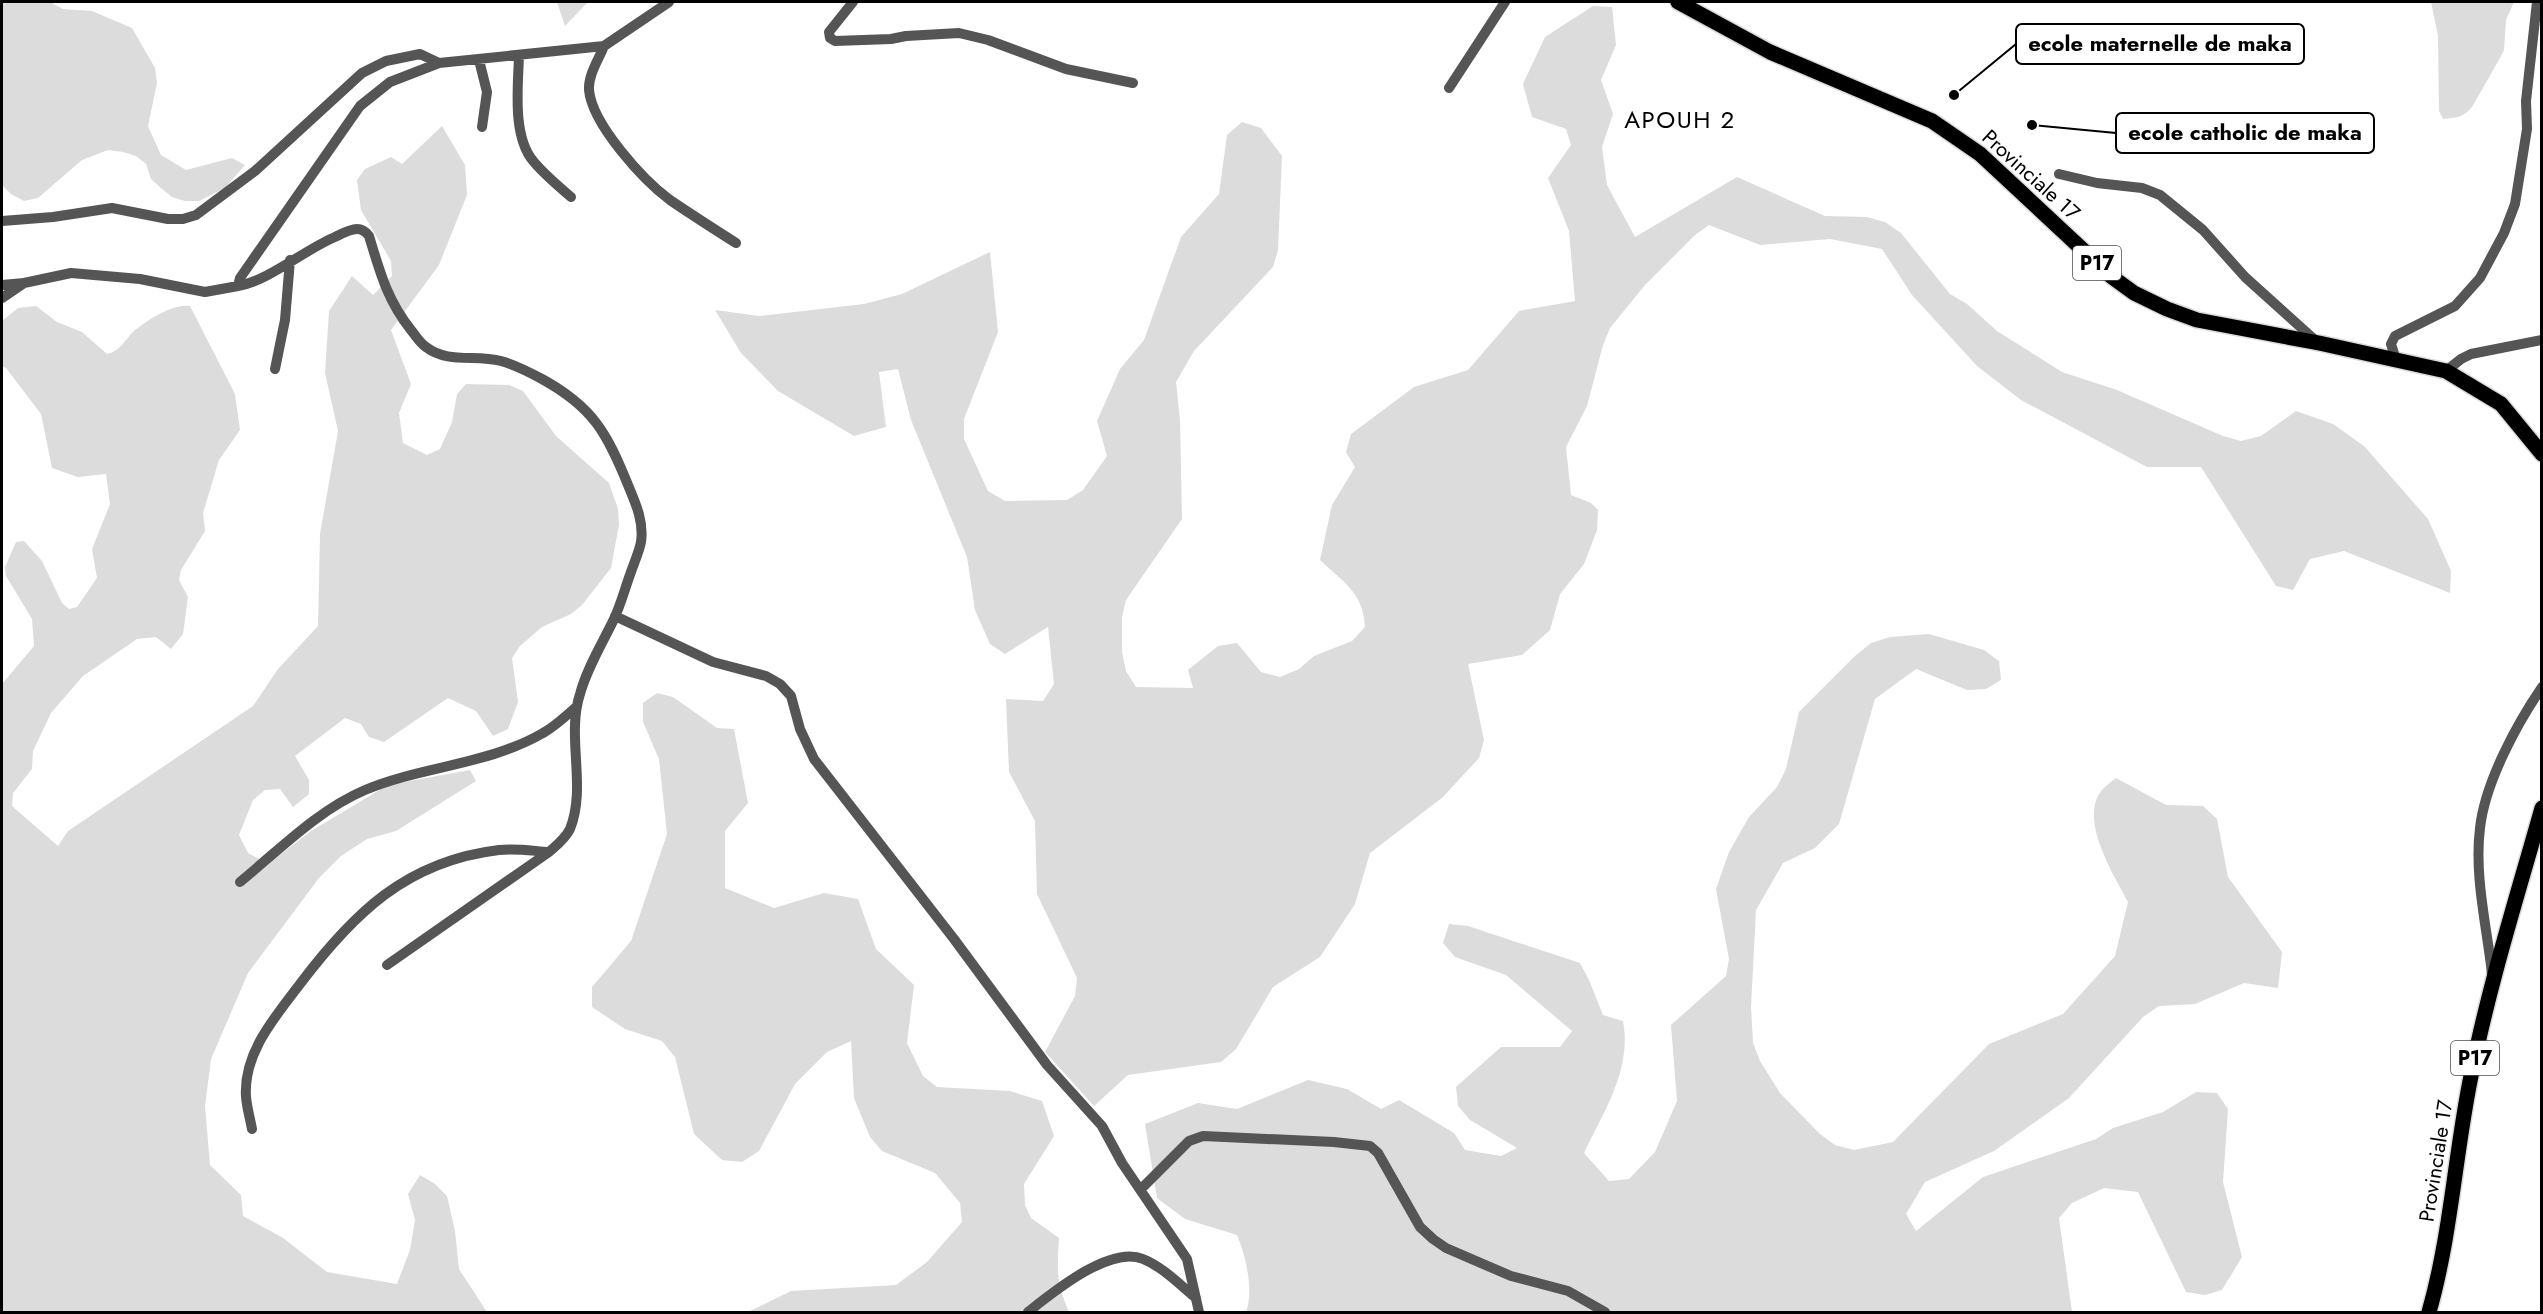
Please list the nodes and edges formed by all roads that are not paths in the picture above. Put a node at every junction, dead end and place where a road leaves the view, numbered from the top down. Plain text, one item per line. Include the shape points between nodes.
1 (669, 2) edge
2 (853, 2) edge
3 (1505, 2) edge
4 (1678, 2) edge
5 (2537, 2) edge
6 (604, 46) junction
7 (519, 56) junction
8 (478, 60) junction
9 (439, 63) junction
10 (1133, 83) dead end
11 (1449, 88) dead end
12 (482, 127) dead end
13 (2059, 174) dead end
14 (571, 198) dead end
15 (2, 220) edge
16 (736, 243) dead end
17 (290, 260) junction
18 (24, 283) junction
19 (2, 285) edge
20 (238, 286) junction
21 (2, 298) edge
22 (2541, 340) edge
23 (2319, 343) junction
24 (2396, 360) junction
25 (275, 369) dead end
26 (2446, 371) junction
27 (2541, 454) edge
28 (615, 616) junction
29 (2541, 687) edge
30 (575, 708) junction
31 (2541, 808) edge
32 (2537, 838) edge
33 (549, 852) junction
34 (240, 882) dead end
35 (387, 965) dead end
36 (2492, 983) junction
37 (252, 1129) dead end
38 (1141, 1190) junction
39 (1197, 1298) junction
40 (1028, 1312) edge
41 (1199, 1312) edge
42 (1605, 1312) edge
43 (2429, 1312) edge

1 - 6 street
2 - 10 street via 829,32 835,41 959,33 1066,69
3 - 11 street
4 - 23 main road, Provinciale 17 / P17 via 1770,52 1932,121 1980,154 2134,293 2197,320
5 - 24 street via 2526,101 2527,129 2515,204 2504,233 2480,278 2455,306 2395,336 2391,344
6 - 7 street
6 - 16 street via 589,87 592,105 609,134 669,199
7 - 8 street
7 - 14 street via 517,99 525,144 533,161
8 - 9 street
8 - 12 street via 487,92
9 - 15 street via 420,54 369,68 255,171 196,215 168,219 112,207 53,217
9 - 20 street via 396,78 364,102 244,271
13 - 23 street via 2142,188 2160,195 2203,230 2258,289
17 - 20 street via 262,278
17 - 25 street via 285,320
17 - 28 street via 350,231 365,231 389,298 426,347 439,354 498,360 517,366 568,393 594,417 625,477 641,524 641,543
18 - 19 street
18 - 20 street via 71,273 140,279 205,292
18 - 21 street
22 - 26 street via 2471,354
23 - 24 main road, Provinciale 17 / P17
24 - 26 main road, Provinciale 17 / P17
26 - 27 main road, Provinciale 17 / P17 via 2501,404
28 - 30 street
28 - 38 street via 713,662 766,676 788,692 814,759 1047,1065 1102,1126
29 - 36 street via 2491,785 2480,828 2479,863
30 - 33 street via 573,817 569,831
30 - 34 street via 544,733 518,745 472,761 412,774 338,804
31 - 32 main road, Provinciale 17 / P17
32 - 36 main road, Provinciale 17 / P17
33 - 35 street
33 - 37 street via 500,850 466,858 421,874 370,904 333,943 260,1041 247,1080
36 - 43 main road, Provinciale 17 / P17 via 2471,1076
38 - 39 street via 1187,1260
38 - 42 street via 1189,1141 1203,1136 1370,1146 1378,1153 1420,1227 1433,1239 1515,1278 1568,1291
39 - 40 street via 1157,1267 1132,1256 1069,1279
39 - 41 street

